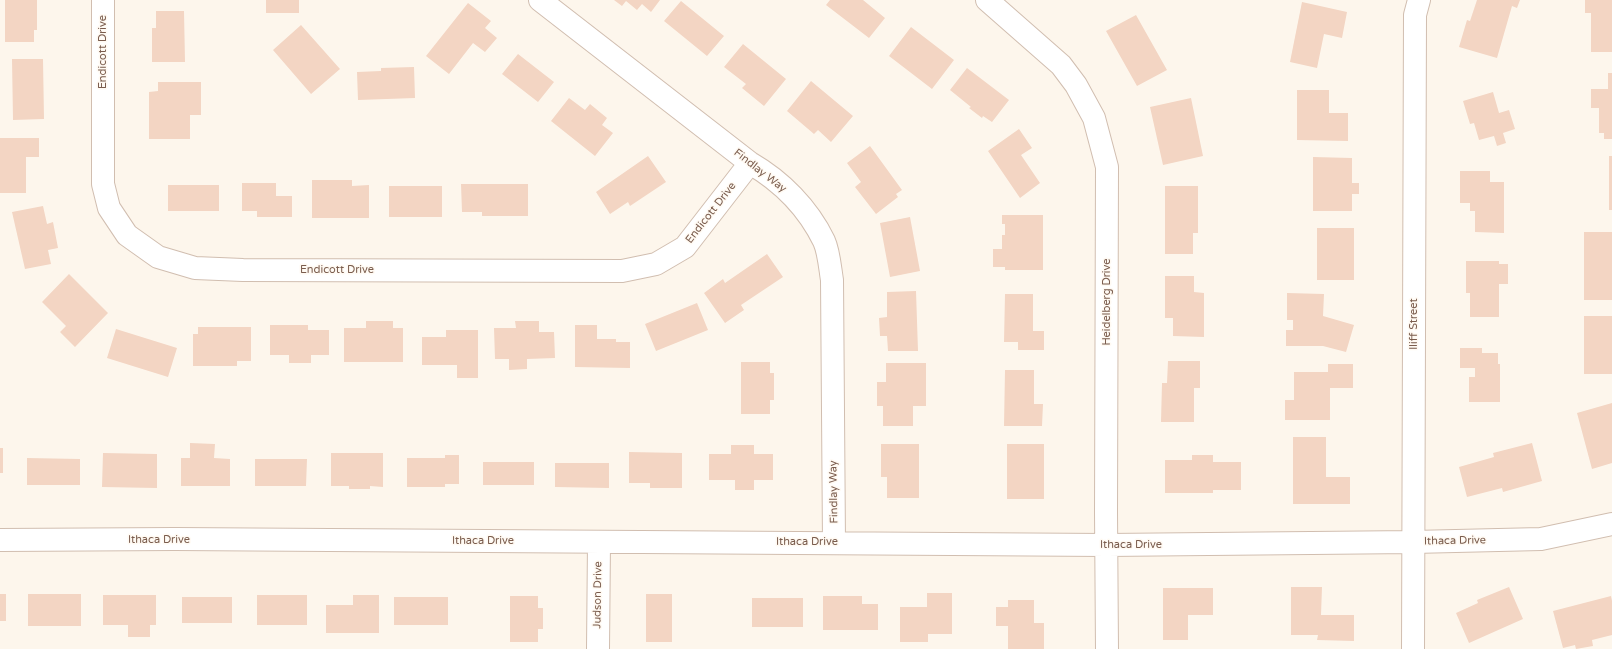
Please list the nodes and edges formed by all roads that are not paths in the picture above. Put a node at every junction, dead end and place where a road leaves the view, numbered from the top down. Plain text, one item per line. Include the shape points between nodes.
1 (103, 0) edge
2 (540, 0) edge
3 (987, 0) edge
4 (1419, 0) edge
5 (750, 163) junction
6 (1612, 524) edge
7 (0, 540) edge
8 (599, 542) junction
9 (1413, 542) junction
10 (834, 543) junction
11 (1107, 545) junction
12 (598, 649) edge
13 (1107, 649) edge
14 (1413, 649) edge

1 - 5 street, Endicott Drive via 102,184 109,208 127,235 158,257 195,268 622,271 656,264 685,247
2 - 5 street, Findlay Way
3 - 11 street, Heidelberg Drive via 1061,65 1076,85 1094,118 1107,167
4 - 9 street, Iliff Street via 1415,14
5 - 10 street, Findlay Way via 769,175 801,204 824,242 832,280
6 - 9 street, Ithaca Drive via 1541,539
7 - 8 street, Ithaca Drive
8 - 10 street, Ithaca Drive
8 - 12 street, Judson Drive
9 - 11 street, Ithaca Drive
9 - 14 street, Iliff Street
10 - 11 street, Ithaca Drive
11 - 13 street, Heidelberg Drive

